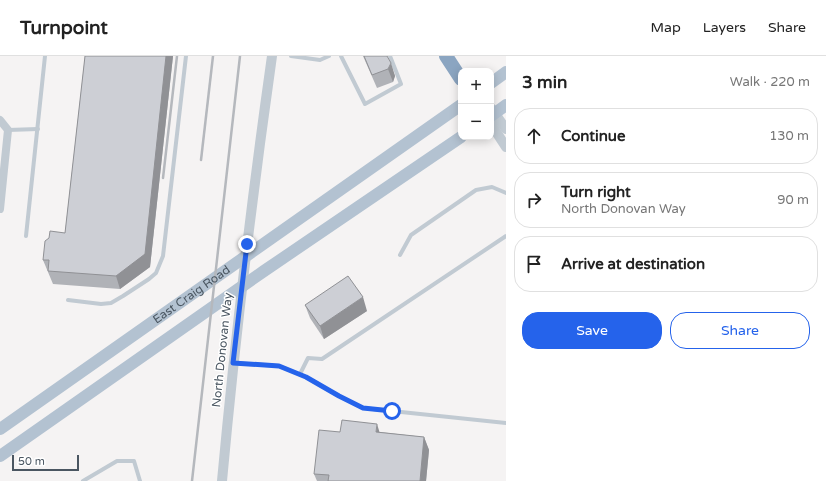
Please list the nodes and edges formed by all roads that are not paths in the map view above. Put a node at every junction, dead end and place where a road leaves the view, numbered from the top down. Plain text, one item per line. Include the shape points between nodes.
1 (45, 56) edge
2 (186, 56) edge
3 (272, 56) edge
4 (291, 56) edge
5 (329, 56) edge
6 (341, 56) edge
7 (390, 56) edge
8 (446, 56) edge
9 (506, 72) edge
10 (458, 74) edge
11 (494, 81) edge
12 (506, 105) edge
13 (458, 106) edge
14 (494, 114) edge
15 (494, 117) edge
16 (0, 120) edge
17 (494, 120) edge
18 (38, 129) junction
19 (506, 129) edge
20 (8, 130) junction
21 (458, 139) edge
22 (506, 147) edge
23 (506, 192) edge
24 (0, 209) edge
25 (26, 236) dead end
26 (506, 236) edge
27 (400, 254) dead end
28 (68, 300) dead end
29 (233, 363) junction
30 (300, 374) junction
31 (506, 423) edge
32 (0, 428) edge
33 (0, 456) edge
34 (83, 481) edge
35 (140, 481) edge
36 (222, 481) edge

1 - 18 lane
2 - 28 lane via 163,256 156,273 111,303
3 - 29 street, North Donovan Way
4 - 5 lane via 320,60
6 - 7 lane via 365,104 401,84
8 - 10 highway
9 - 11 main road
12 - 14 main road
13 - 32 main road, East Craig Road
15 - 19 street
16 - 20 street
17 - 22 street
18 - 20 lane
18 - 25 lane
20 - 24 street
21 - 33 main road, East Craig Road
23 - 27 lane via 492,187 476,190 411,235
26 - 30 lane via 322,359 308,358
29 - 30 lane via 279,366
29 - 36 street, North Donovan Way
30 - 31 lane via 363,408
34 - 35 lane via 117,461 134,461

